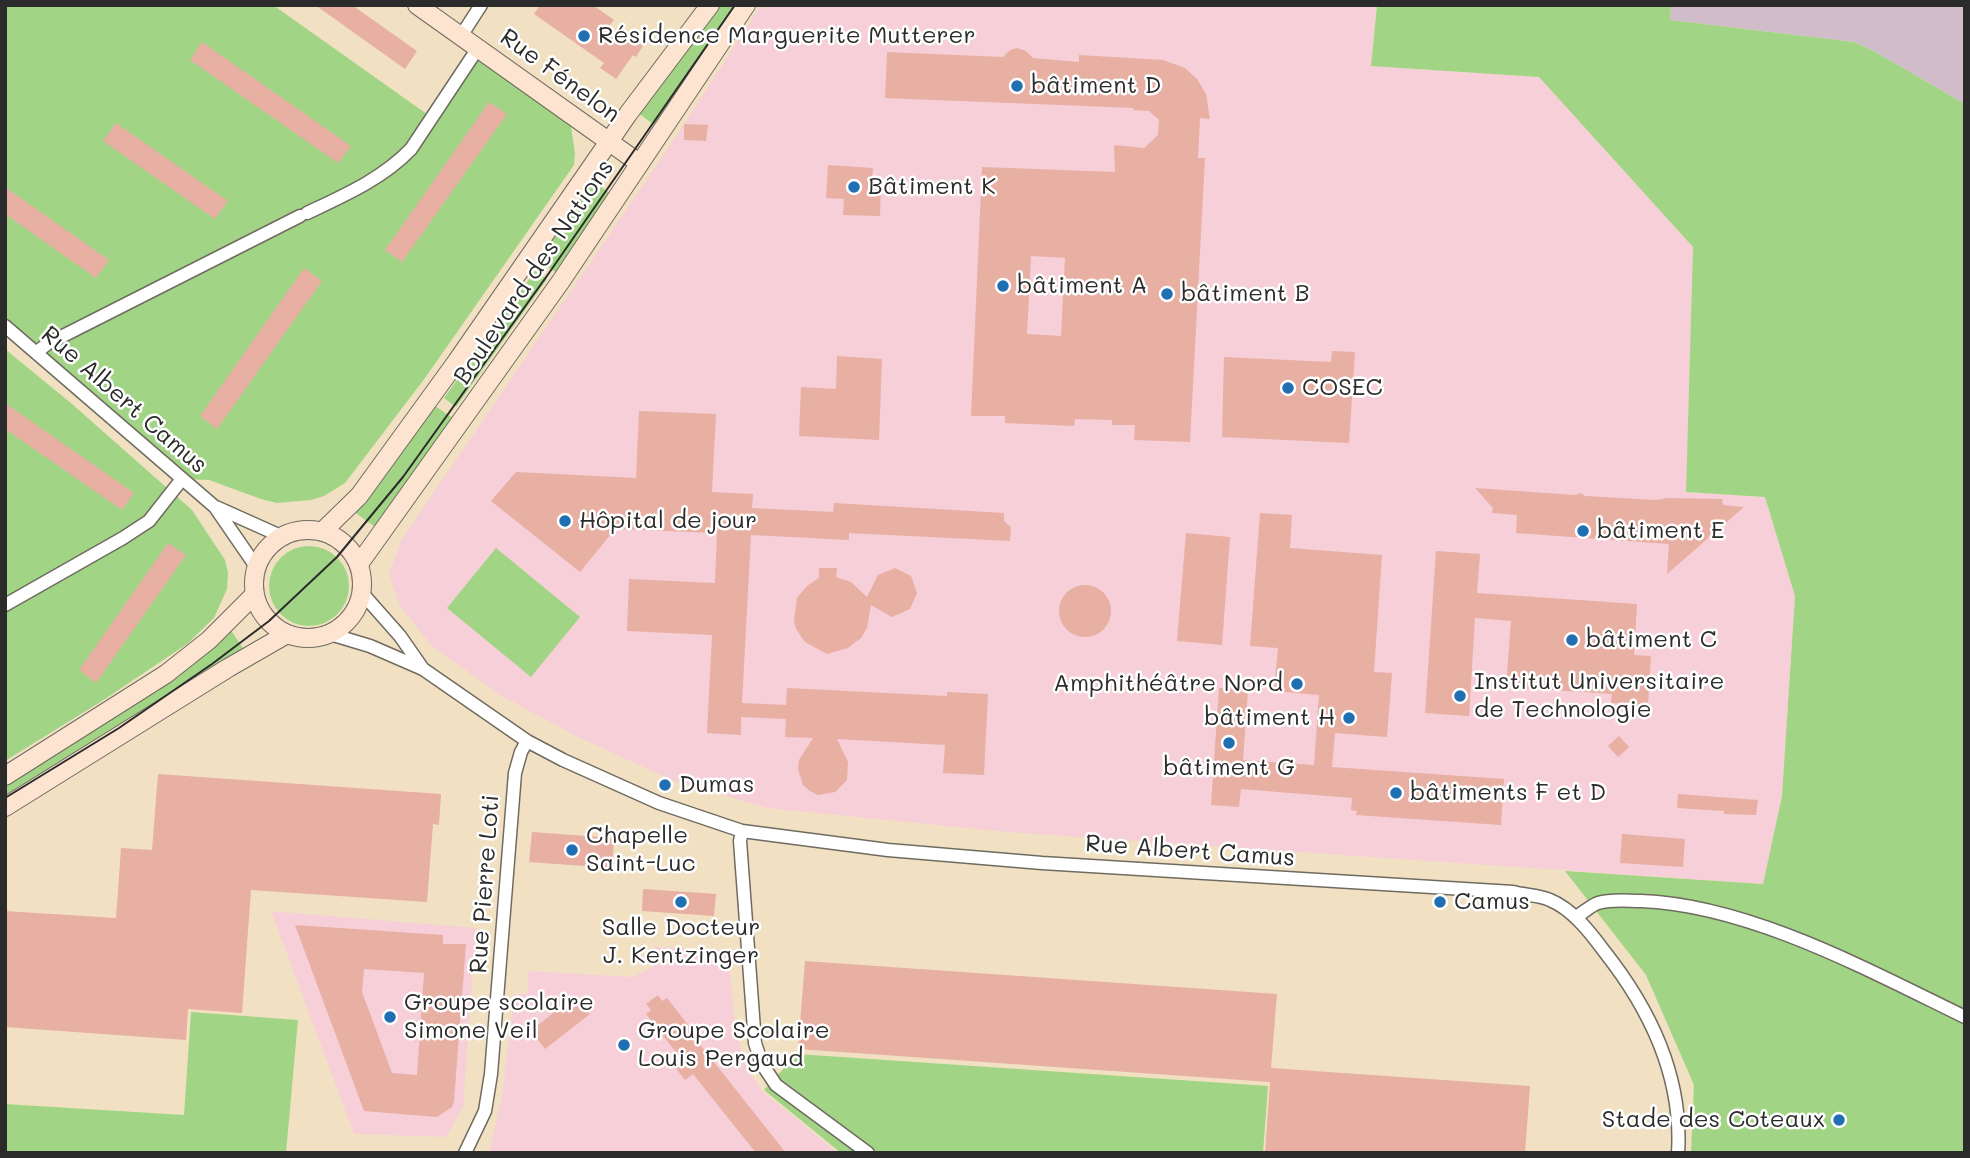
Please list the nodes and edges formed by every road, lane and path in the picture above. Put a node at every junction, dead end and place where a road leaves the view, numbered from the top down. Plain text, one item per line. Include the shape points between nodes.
1 (417, 5) edge
2 (481, 5) edge
3 (710, 5) edge
4 (746, 5) edge
5 (461, 36) junction
6 (478, 48) junction
7 (609, 142) junction
8 (639, 163) junction
9 (5, 326) edge
10 (37, 352) junction
11 (182, 479) junction
12 (215, 507) junction
13 (321, 532) junction
14 (283, 537) junction
15 (359, 564) junction
16 (257, 568) junction
17 (362, 593) junction
18 (255, 594) junction
19 (5, 605) edge
20 (287, 634) junction
21 (330, 634) junction
22 (423, 669) junction
23 (527, 741) junction
24 (5, 776) edge
25 (5, 807) edge
26 (742, 831) junction
27 (1576, 917) junction
28 (1965, 1017) edge
29 (465, 1153) edge
30 (868, 1153) edge
31 (1678, 1153) edge

1 - 5 main road, Rue Fénelon
2 - 5 street
3 - 7 main road, Boulevard des Nations
4 - 8 main road, Boulevard des Nations
5 - 6 main road, Rue Fénelon
6 - 7 main road, Rue Fénelon
6 - 10 street via 400,160 362,186
7 - 8 main road, Rue Fénelon
7 - 13 main road, Boulevard des Nations via 359,496
8 - 15 main road, Boulevard des Nations
9 - 10 street, Rue Albert Camus
10 - 11 street, Rue Albert Camus
11 - 12 street, Rue Albert Camus
11 - 19 street via 149,521
12 - 14 street, Rue Albert Camus
12 - 16 street, Rue Albert Camus
13 - 14 main road
13 - 15 main road via 340,540
14 - 16 main road via 267,550
15 - 17 main road
16 - 18 main road
17 - 21 main road via 352,617
17 - 22 street, Rue Albert Camus
18 - 20 main road via 261,611
18 - 24 main road via 166,674
20 - 21 main road via 301,638
20 - 25 main road
21 - 22 street, Rue Albert Camus
22 - 23 street, Rue Albert Camus
23 - 26 street, Rue Albert Camus via 633,792
23 - 29 street, Rue Pierre Loti via 515,773 492,1074 485,1111
26 - 27 street, Rue Albert Camus via 876,849 1042,863 1513,892 1550,900
26 - 30 street via 752,1018 762,1064 776,1085
27 - 28 street via 1596,904 1614,900 1704,908 1804,942
27 - 31 street, Rue Albert Camus via 1620,971 1657,1035 1677,1108

